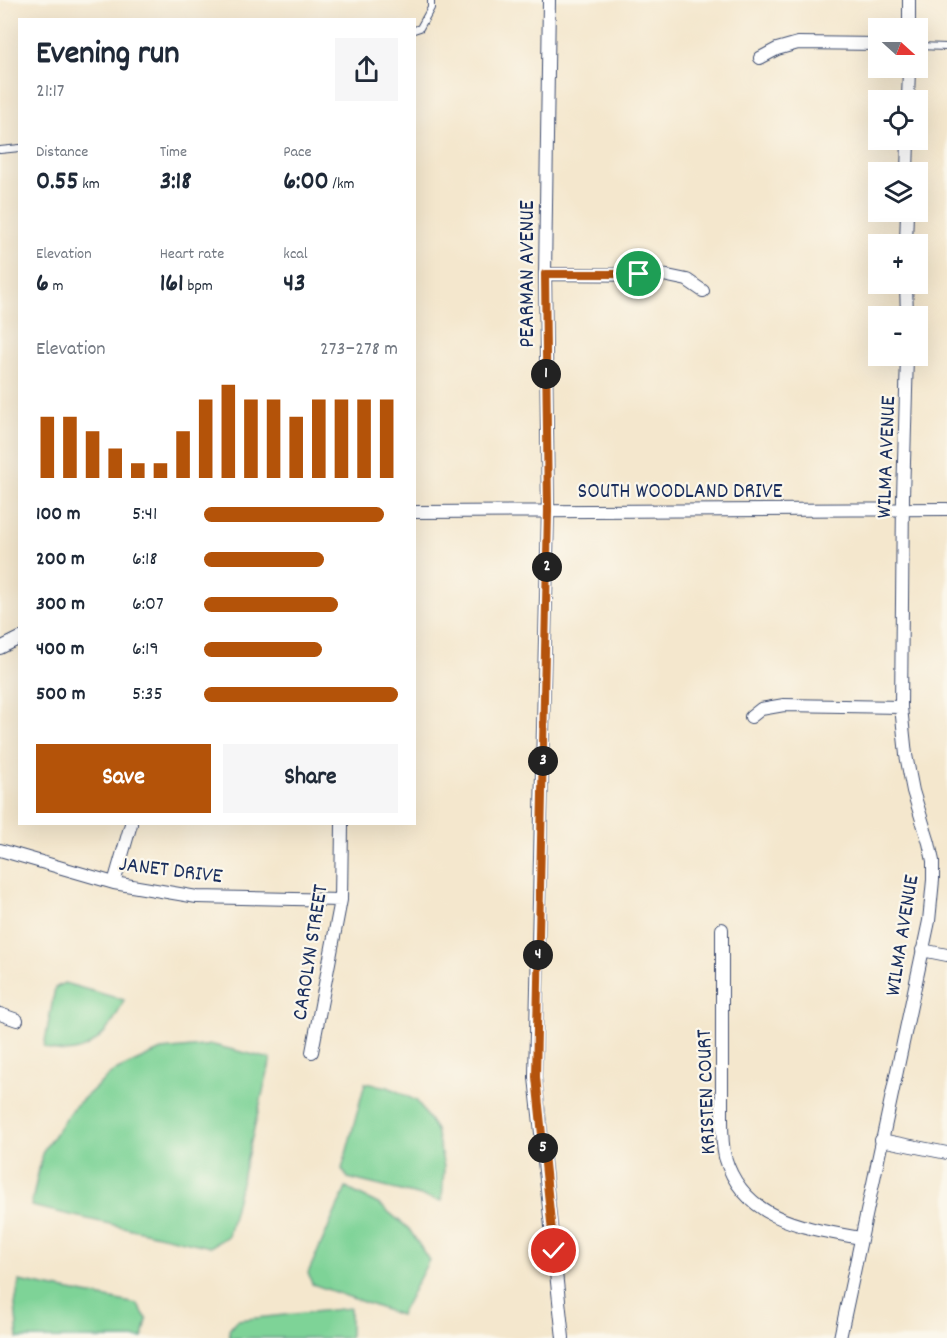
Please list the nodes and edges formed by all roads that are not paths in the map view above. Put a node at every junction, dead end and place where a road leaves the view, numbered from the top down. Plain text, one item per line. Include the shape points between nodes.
1 (431, 0) edge
2 (549, 0) edge
3 (909, 0) edge
4 (909, 18) edge
5 (416, 29) edge
6 (868, 44) edge
7 (928, 46) edge
8 (947, 47) edge
9 (760, 58) dead end
10 (18, 148) edge
11 (0, 150) edge
12 (545, 274) junction
13 (703, 291) dead end
14 (908, 366) edge
15 (903, 509) junction
16 (947, 509) edge
17 (548, 510) junction
18 (416, 512) edge
19 (18, 639) edge
20 (0, 648) edge
21 (902, 707) junction
22 (751, 717) dead end
23 (131, 825) edge
24 (342, 825) edge
25 (0, 850) edge
26 (114, 884) junction
27 (341, 900) junction
28 (722, 929) dead end
29 (922, 950) junction
30 (947, 955) edge
31 (0, 1014) edge
32 (17, 1020) dead end
33 (312, 1052) dead end
34 (881, 1140) junction
35 (947, 1153) edge
36 (861, 1238) junction
37 (563, 1338) edge
38 (840, 1338) edge

1 - 5 lane via 431,8
2 - 12 street, PEARMAN AVENUE
3 - 4 street
6 - 9 street via 798,43
7 - 8 lane
10 - 11 lane
12 - 13 street via 663,275 687,280
12 - 17 street, PEARMAN AVENUE
14 - 15 street, WILMA AVENUE
15 - 16 street, SOUTH WOODLAND DRIVE
15 - 17 street, SOUTH WOODLAND DRIVE
15 - 21 street, WILMA AVENUE
17 - 18 street, SOUTH WOODLAND DRIVE
17 - 37 street, PEARMAN AVENUE via 536,1077
19 - 20 street
21 - 22 street via 784,705 761,709
21 - 29 street, WILMA AVENUE via 913,792 933,861 932,902
23 - 26 street
24 - 27 street, CAROLYN STREET
25 - 26 street, JANET DRIVE
26 - 27 street, JANET DRIVE via 197,897
27 - 33 street, CAROLYN STREET
28 - 36 street, KRISTEN COURT via 722,1120 729,1168 750,1199 771,1215 807,1228
29 - 30 street
29 - 34 street, WILMA AVENUE
31 - 32 street
34 - 35 street
34 - 36 street, WILMA AVENUE
36 - 38 street, WILMA AVENUE

